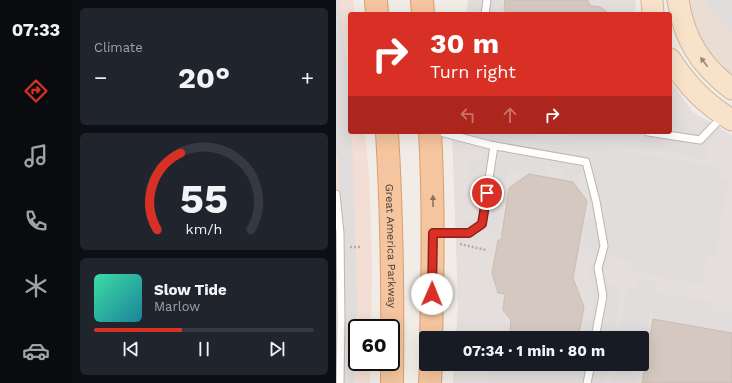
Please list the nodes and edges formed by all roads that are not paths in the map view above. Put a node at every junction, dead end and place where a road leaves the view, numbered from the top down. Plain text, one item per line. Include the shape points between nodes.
1 (376, 0) edge
2 (422, 0) edge
3 (487, 0) edge
4 (652, 0) edge
5 (678, 0) edge
6 (377, 12) edge
7 (423, 12) edge
8 (485, 12) edge
9 (653, 12) edge
10 (672, 61) edge
11 (732, 89) edge
12 (728, 118) edge
13 (387, 134) edge
14 (430, 134) edge
15 (448, 134) edge
16 (661, 134) edge
17 (494, 146) junction
18 (336, 194) edge
19 (433, 233) junction
20 (431, 331) edge
21 (596, 331) edge
22 (431, 371) edge
23 (590, 371) edge
24 (340, 383) edge
25 (392, 383) edge
26 (430, 383) edge
27 (587, 383) edge

1 - 6 main road
2 - 7 main road
3 - 8 lane
4 - 9 street
11 -> 5 street via 705,64 694,48 681,17
10 - 12 street via 698,95
12 - 16 lane via 700,140
13 - 25 main road, Great America Parkway via 393,272
19 -> 14 main road
15 - 17 lane
17 - 19 lane via 482,224 469,233
17 - 21 lane via 586,162 604,246 598,268 603,296
18 - 24 lane via 340,233
19 - 20 main road
22 - 26 main road
23 - 27 lane

